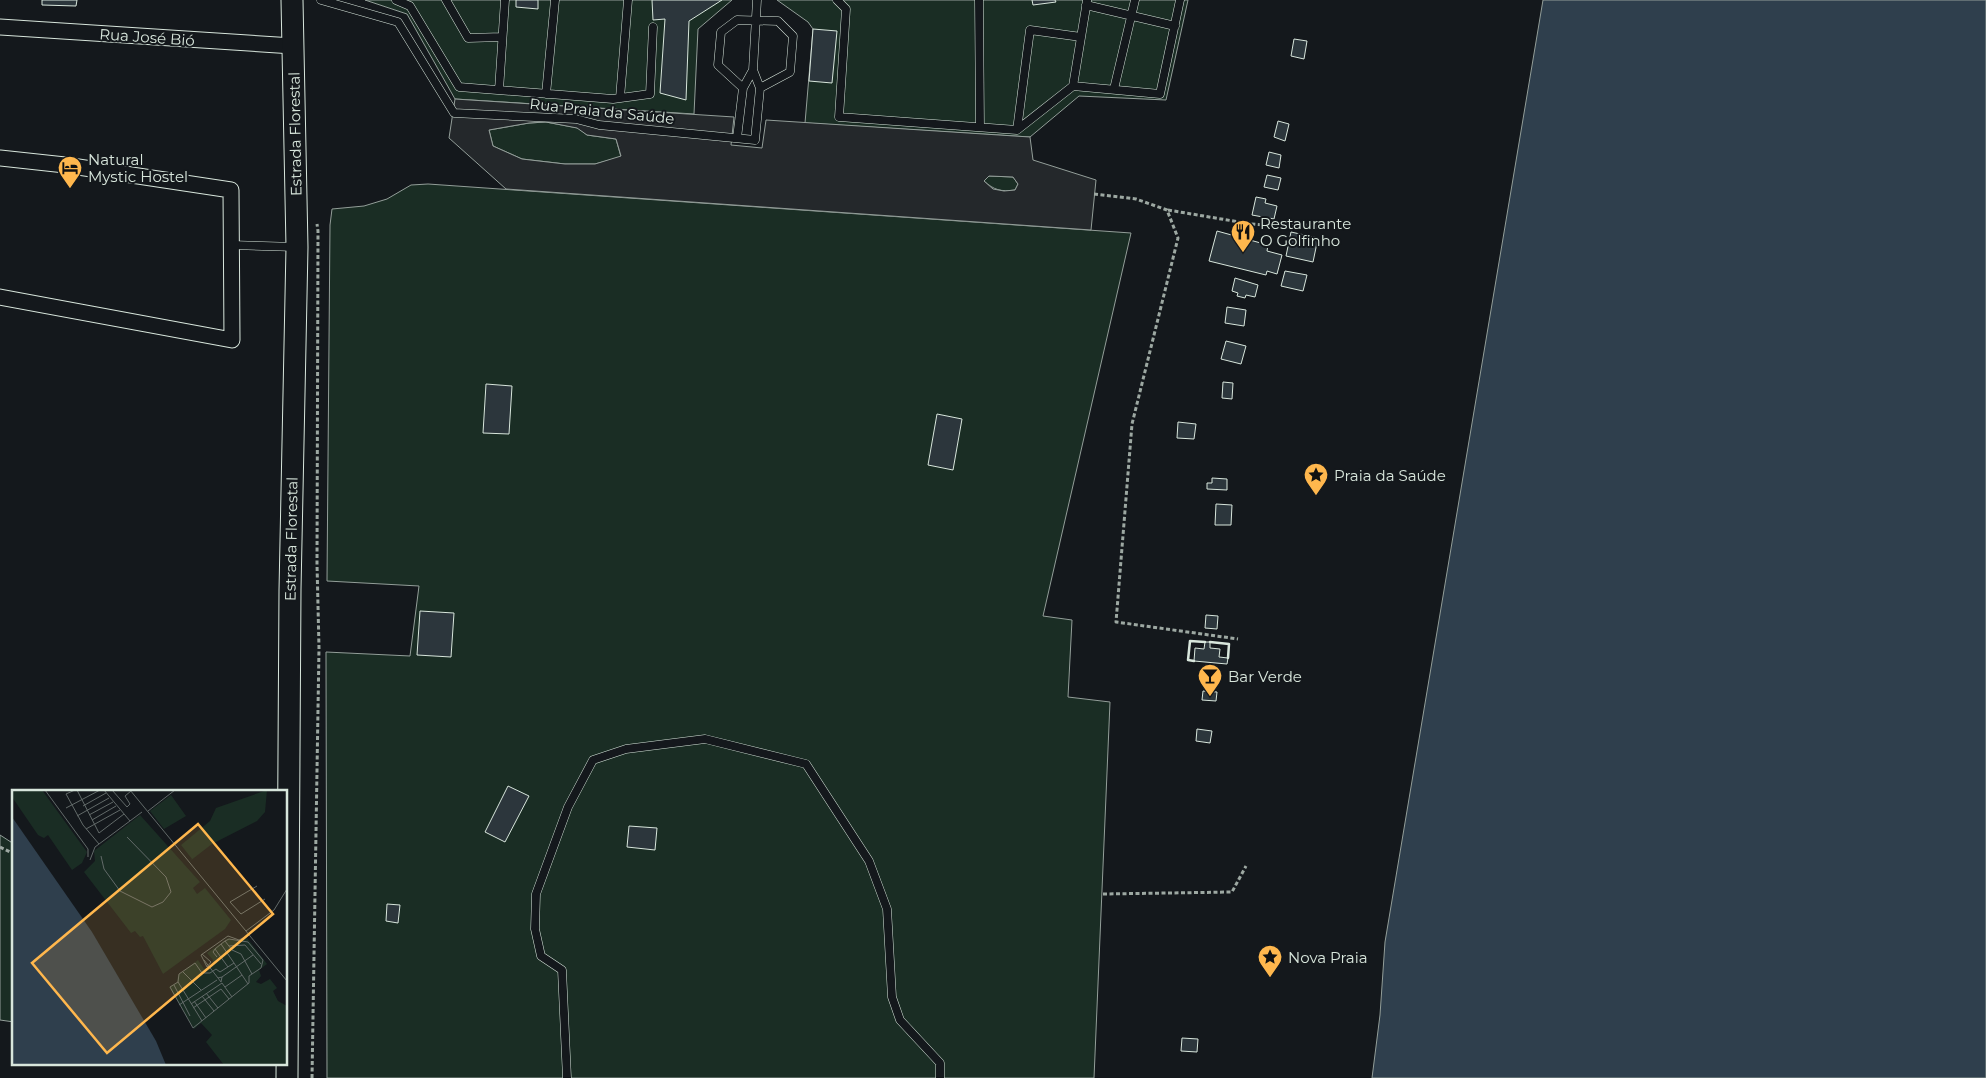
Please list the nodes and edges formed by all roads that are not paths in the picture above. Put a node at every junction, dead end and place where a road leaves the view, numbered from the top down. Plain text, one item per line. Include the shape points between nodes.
1 (292, 0) edge
2 (321, 0) edge
3 (396, 0) edge
4 (446, 0) edge
5 (505, 0) edge
6 (555, 0) edge
7 (628, 0) edge
8 (757, 0) edge
9 (837, 0) edge
10 (979, 0) edge
11 (1135, 0) edge
12 (1180, 0) edge
13 (1087, 3) edge
14 (1132, 15) junction
15 (756, 20) junction
16 (1175, 26) junction
17 (0, 27) edge
18 (653, 27) dead end
19 (502, 37) junction
20 (1081, 37) junction
21 (293, 46) junction
22 (753, 70) junction
23 (1073, 86) junction
24 (743, 88) junction
25 (760, 88) junction
26 (1114, 89) junction
27 (499, 90) junction
28 (546, 94) junction
29 (620, 98) junction
30 (980, 127) junction
31 (1017, 130) junction
32 (737, 138) junction
33 (0, 158) edge
34 (231, 245) junction
35 (297, 247) junction
36 (0, 297) edge
37 (288, 931) edge
38 (567, 1078) edge
39 (940, 1078) edge

1 - 21 main road, Estrada Florestal
2 - 32 lane, Rua Praia da Saúde via 398,22 454,113 576,118 599,125
3 - 27 lane via 410,6 459,87
4 - 19 lane via 468,38
5 - 19 lane
6 - 28 lane
7 - 29 lane
8 - 15 lane
9 - 30 lane via 846,9 839,117
10 - 30 lane
11 - 14 lane
12 - 16 lane
13 - 14 lane
13 - 20 lane
14 - 16 lane
14 - 26 lane
15 - 22 lane
15 - 24 lane via 737,20 721,32 718,65
15 - 25 lane via 778,21 793,36 790,72
16 - 26 lane via 1160,94
17 - 21 street, Rua José Bió
18 - 29 lane via 650,94
19 - 27 lane
20 - 23 lane
20 - 31 lane via 1030,30
21 - 35 main road, Estrada Florestal
22 - 24 lane
22 - 25 lane
23 - 26 lane
23 - 31 lane
24 - 32 lane
25 - 32 lane, Rua Praia da Saúde via 755,140
27 - 28 lane
28 - 29 lane
30 - 31 lane
33 - 34 street via 231,190
34 - 35 lane
34 - 36 street via 232,340
35 - 37 main road, Estrada Florestal
38 - 39 lane via 562,970 541,956 535,929 536,894 568,807 593,760 626,749 705,739 806,764 869,861 887,909 892,997 900,1020 940,1063

